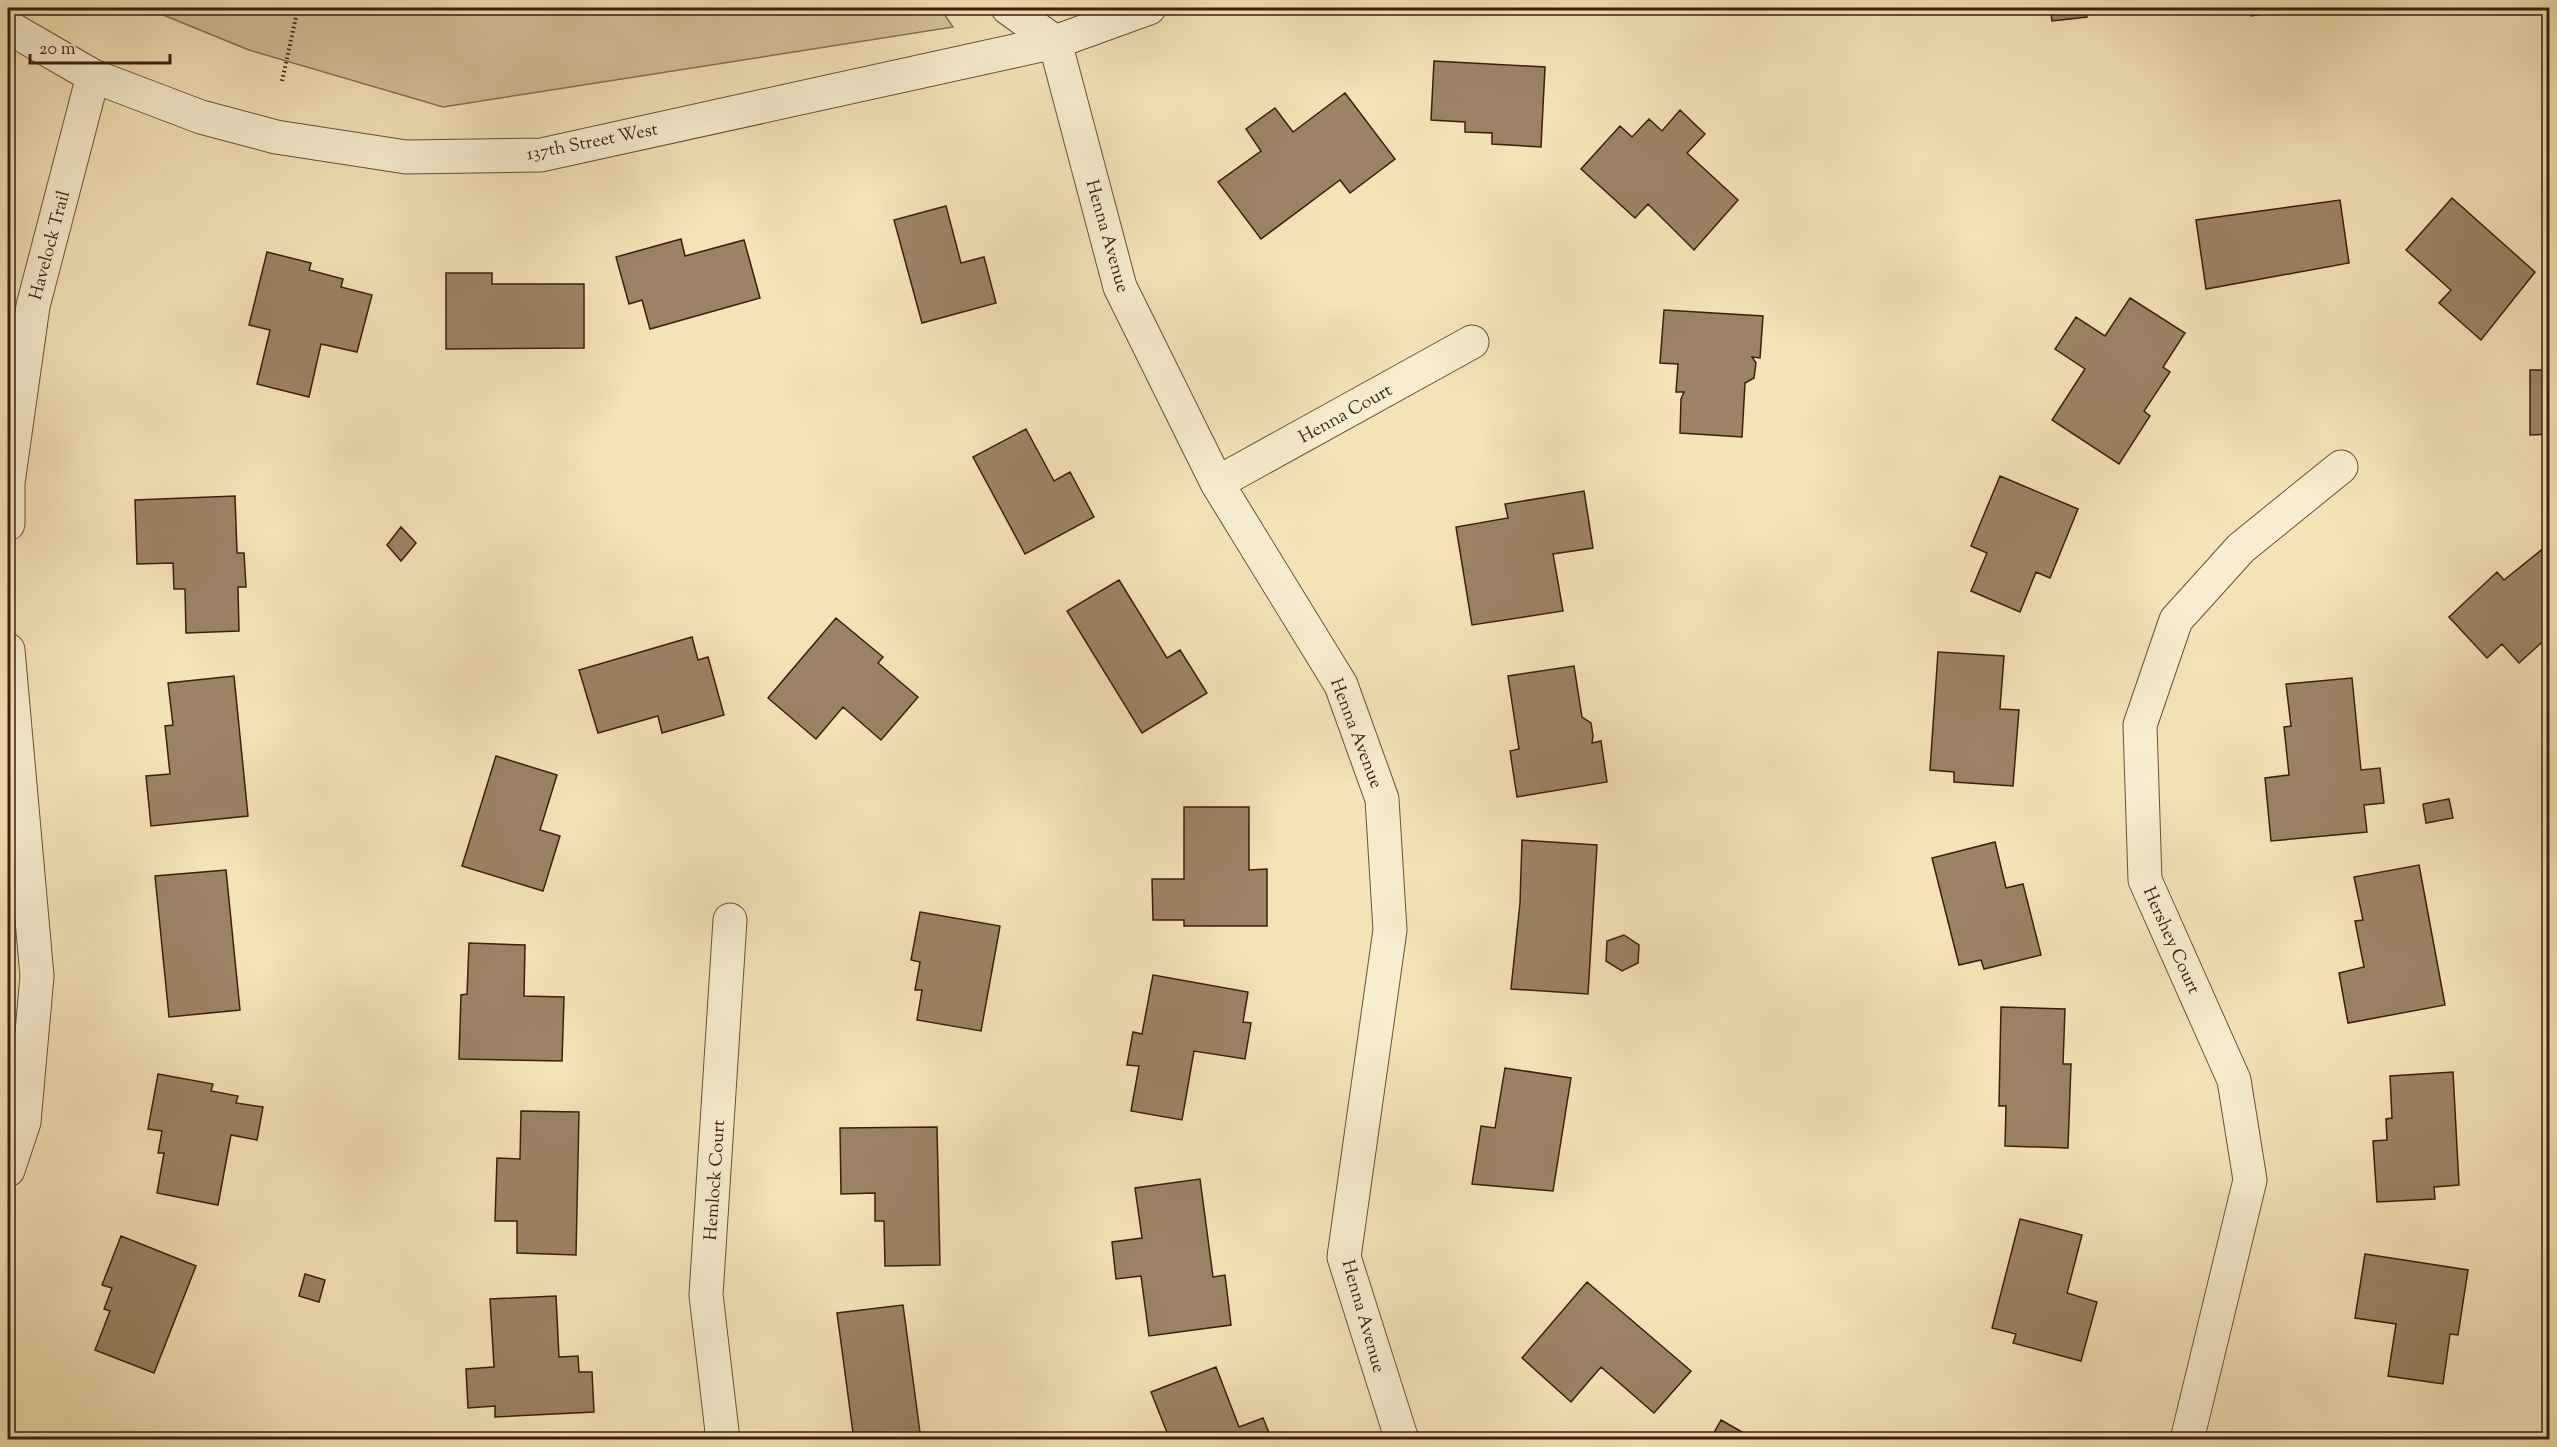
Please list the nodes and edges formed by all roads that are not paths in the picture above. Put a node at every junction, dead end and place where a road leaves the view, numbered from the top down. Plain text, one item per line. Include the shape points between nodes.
1 (1008, 8) edge
2 (1149, 8) edge
3 (8, 27) edge
4 (1055, 42) junction
5 (93, 76) junction
6 (1472, 342) dead end
7 (2341, 467) dead end
8 (1217, 483) junction
9 (8, 524) edge
10 (8, 650) edge
11 (730, 920) dead end
12 (8, 1170) edge
13 (723, 1440) edge
14 (1402, 1440) edge
15 (2187, 1440) edge

1 - 4 street
2 - 4 street, 137th Street West
3 - 5 street, 137th Street West
4 - 5 street, 137th Street West via 541,155 406,157 276,137 201,117
4 - 8 street, Henna Avenue via 1119,287
5 - 9 street, Havelock Trail via 33,306 8,483
6 - 8 street, Henna Court
7 - 15 street, Hershey Court via 2241,548 2176,620 2140,725 2145,880 2234,1080 2250,1180
8 - 14 street, Henna Avenue via 1341,685 1382,799 1390,930 1344,1257
10 - 12 street via 37,976 24,1122
11 - 13 street, Hemlock Court via 706,1295

